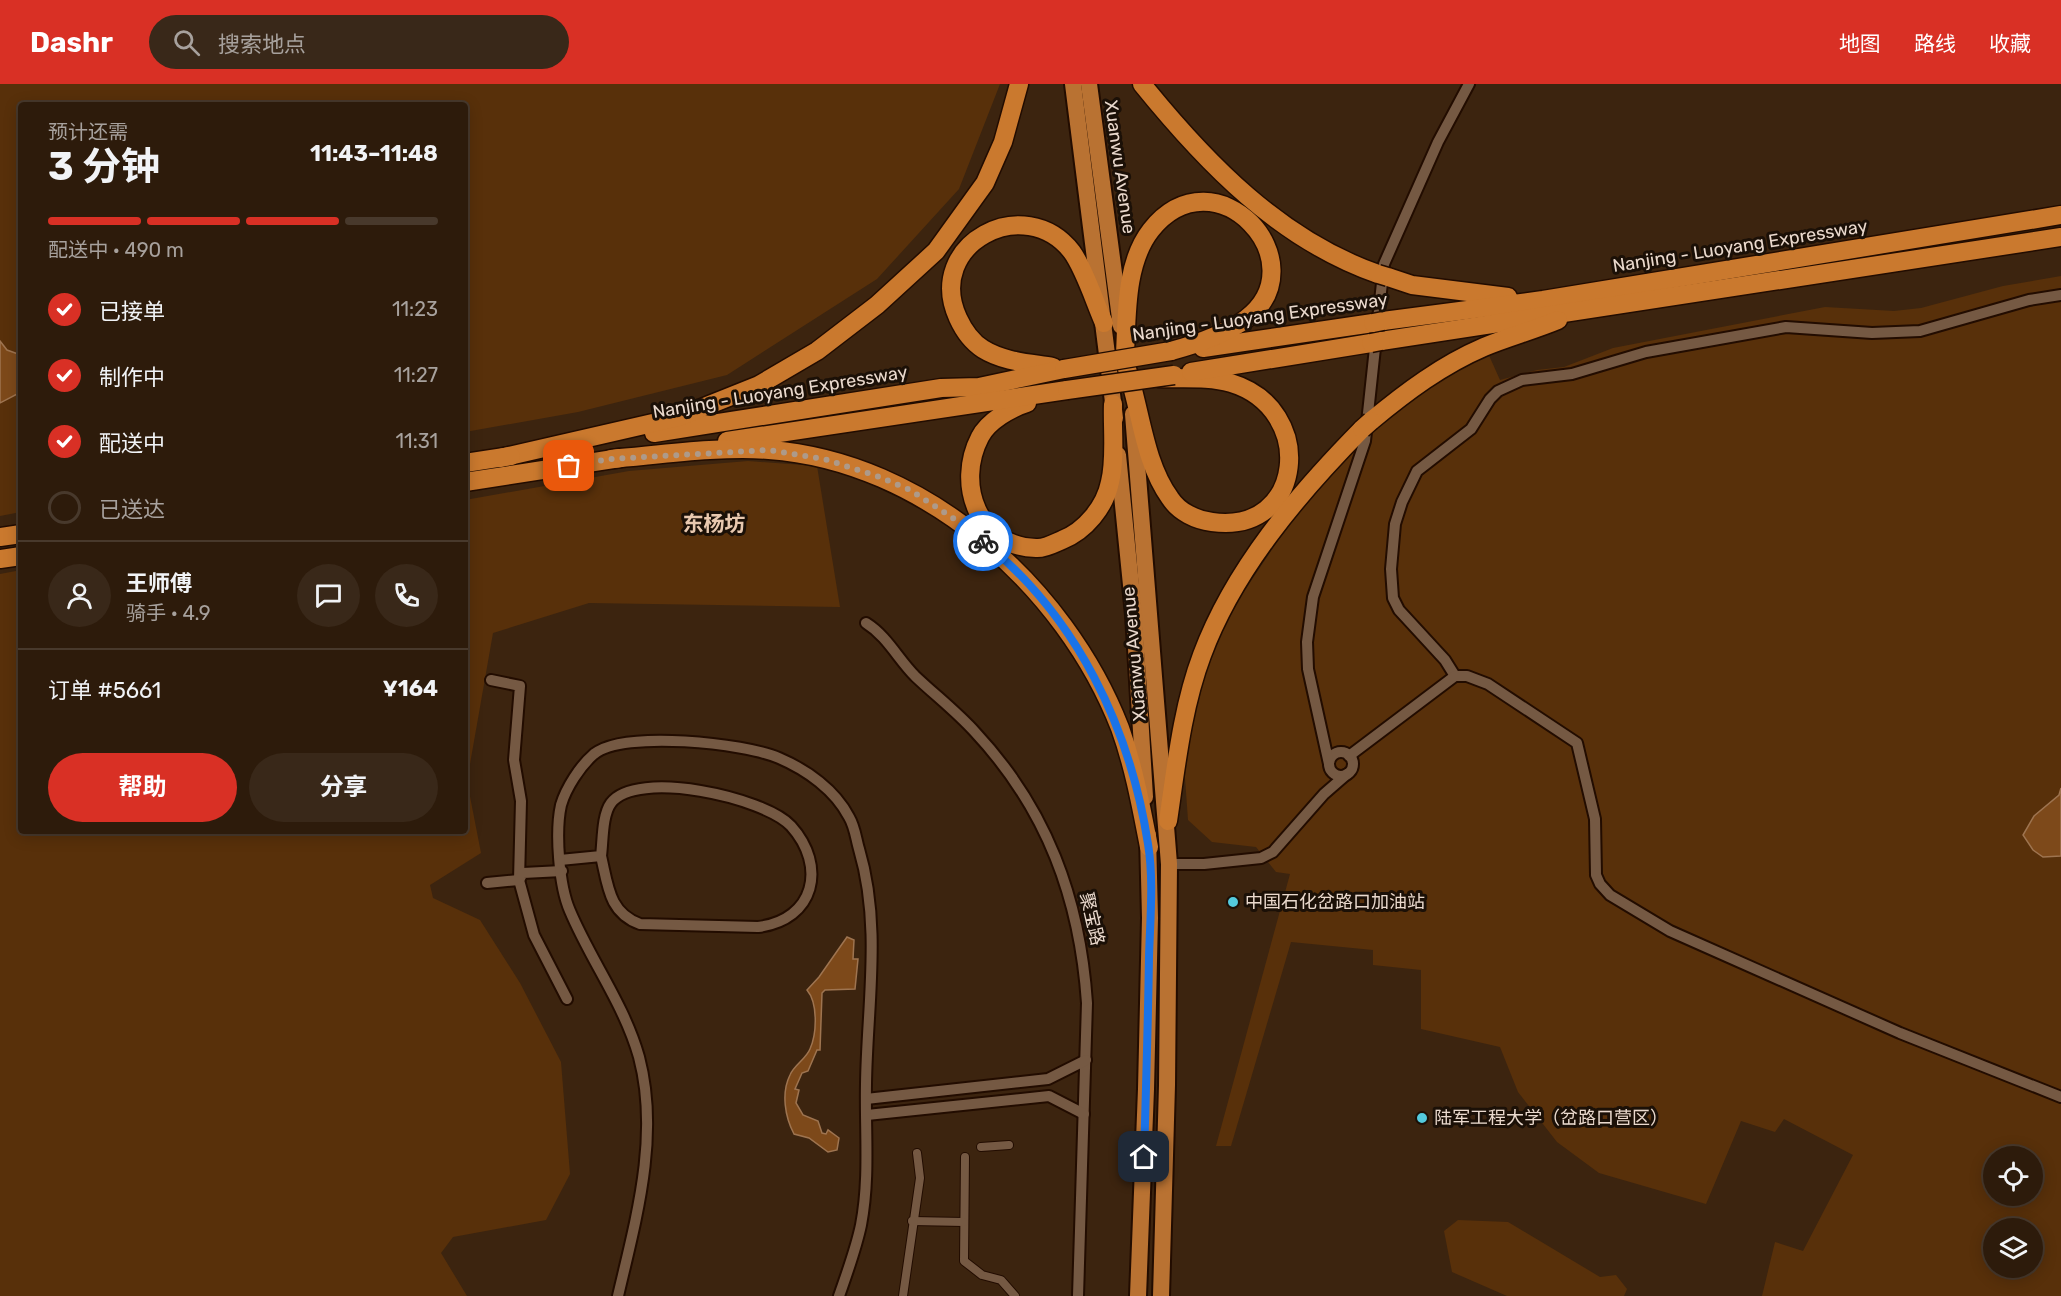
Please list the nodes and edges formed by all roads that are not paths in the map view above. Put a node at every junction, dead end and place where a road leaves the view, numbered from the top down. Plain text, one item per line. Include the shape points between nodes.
1 (1019, 84) edge
2 (1073, 84) edge
3 (1089, 84) edge
4 (1142, 84) edge
5 (1469, 84) edge
6 (2061, 215) edge
7 (2061, 237) edge
8 (2061, 295) edge
9 (1543, 300) junction
10 (1573, 314) junction
11 (1104, 323) junction
12 (1171, 351) junction
13 (1126, 362) junction
14 (1064, 369) junction
15 (1174, 377) junction
16 (1067, 390) junction
17 (1113, 404) junction
18 (500, 458) junction
19 (610, 459) junction
20 (468, 463) edge
21 (468, 482) edge
22 (18, 534) edge
23 (0, 537) edge
24 (18, 556) edge
25 (0, 559) edge
26 (866, 623) dead end
27 (1455, 676) junction
28 (491, 680) dead end
29 (1323, 742) junction
30 (1346, 754) junction
31 (1330, 766) junction
32 (1347, 774) junction
33 (1324, 794) junction
34 (1168, 821) junction
35 (1149, 847) junction
36 (602, 856) junction
37 (1169, 864) junction
38 (561, 865) junction
39 (519, 880) junction
40 (487, 883) dead end
41 (567, 999) dead end
42 (1086, 1060) junction
43 (2061, 1097) edge
44 (866, 1099) junction
45 (1084, 1114) junction
46 (867, 1115) junction
47 (1009, 1145) dead end
48 (981, 1147) dead end
49 (917, 1153) dead end
50 (965, 1157) dead end
51 (912, 1221) junction
52 (964, 1222) junction
53 (1138, 1295) edge
54 (618, 1296) edge
55 (839, 1296) edge
56 (903, 1296) edge
57 (1015, 1296) edge
58 (1078, 1296) edge
59 (1161, 1296) edge

1 - 18 highway via 1003,142 985,183 936,251 877,305 817,351 759,386 679,417
2 - 11 highway, Xuanwu Avenue
3 - 13 highway, Xuanwu Avenue
4 - 9 highway via 1226,177 1312,245 1352,265 1412,285
5 - 29 street via 1438,142 1384,264 1365,441 1313,597 1307,642 1310,685
6 - 9 highway, Nanjing - Luoyang Expressway
7 - 10 highway
8 - 27 street via 2029,300 1920,331 1880,333 1786,327 1762,331 1646,352 1572,374 1535,377 1498,391 1472,429 1417,471 1395,524 1393,598
9 - 12 highway, Nanjing - Luoyang Expressway
10 - 15 highway via 1527,317
10 - 34 highway via 1484,347 1410,388 1367,425 1288,511 1246,569 1202,656 1190,699
11 - 14 highway via 1072,253 1054,236 1035,227 1008,226 971,242 959,257 951,280 953,306 964,330 982,349 1007,360
11 - 17 highway, Xuanwu Avenue
12 - 13 highway via 1229,329 1248,318 1263,300 1271,270 1264,238 1242,213 1220,203 1186,205 1151,230 1132,275
12 - 14 highway, Nanjing - Luoyang Expressway, bridge
13 - 15 highway via 1158,478 1171,500 1190,517 1225,524 1249,519 1267,508 1288,478 1289,438 1282,422 1256,395 1231,383
13 - 34 highway, Xuanwu Avenue
14 - 18 highway, Nanjing - Luoyang Expressway via 980,387 941,388
15 - 16 highway, bridge
16 - 17 highway via 1011,409 981,435 971,462 970,492 981,521 1008,544 1039,549 1074,535 1096,513 1110,482
16 - 19 highway
17 - 35 highway, Xuanwu Avenue via 1134,615
18 - 20 highway, Nanjing - Luoyang Expressway
19 - 21 highway
19 - 35 highway via 768,450 824,459 910,490 953,518 1002,557 1043,600 1101,688 1134,771
22 - 23 highway
24 - 25 highway
26 - 42 street, 聚宝路 via 877,630 913,674 975,731 1036,814 1064,875 1084,959
27 - 30 street
27 - 43 street via 1488,684 1576,743 1595,819 1596,875 1610,895 1670,931 1900,1034
28 - 39 street via 520,686 514,760 521,801
29 - 30 street
29 - 31 street
30 - 31 street via 1334,755
30 - 32 street via 1353,766
31 - 32 street via 1337,776
31 - 33 street
32 - 33 street
33 - 37 street via 1273,852 1261,858
34 - 37 highway, Xuanwu Avenue
35 - 53 highway, Xuanwu Avenue via 1147,1077
36 - 36 street via 617,909 626,919 640,924 775,925 801,908 812,873 805,848 791,826 769,810 693,788 620,795 610,804
36 - 38 street
37 - 59 highway, Xuanwu Avenue
38 - 39 street via 523,873
38 - 44 street via 557,845 561,806 568,787 596,753 634,741 699,741 778,757 829,789 851,819 868,878 873,950
38 - 54 street via 568,909 624,1012 640,1060 647,1109 646,1158
39 - 40 street
39 - 41 street via 534,935
42 - 44 street via 1048,1079
42 - 45 street, 聚宝路
44 - 46 street
45 - 46 street via 1049,1096
45 - 58 street, 聚宝路
46 - 55 street via 861,1224
47 - 48 street
49 - 51 street via 920,1178
50 - 52 street
51 - 52 street
51 - 56 street
52 - 57 street via 964,1261 982,1275 1001,1280

